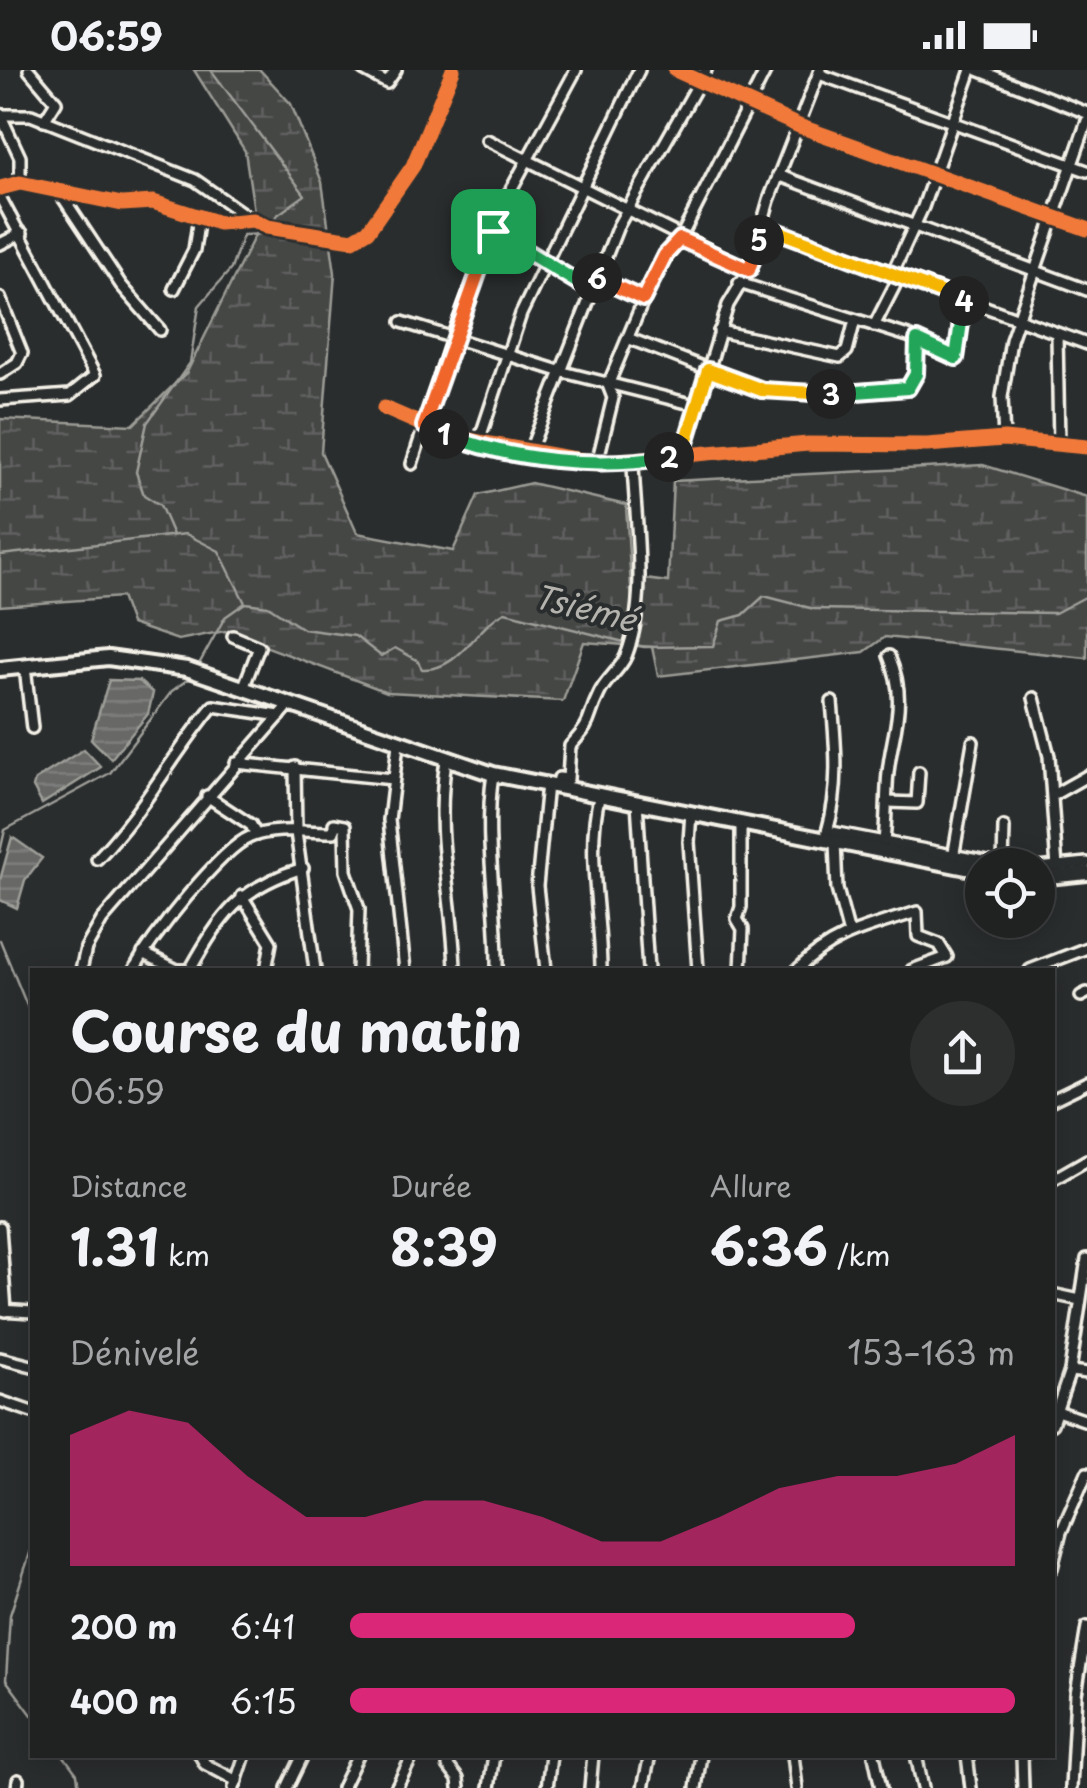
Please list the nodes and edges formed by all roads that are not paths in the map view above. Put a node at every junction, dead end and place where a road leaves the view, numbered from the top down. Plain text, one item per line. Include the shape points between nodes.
1 (29, 70) edge
2 (363, 70) edge
3 (396, 70) edge
4 (454, 70) edge
5 (576, 70) edge
6 (639, 70) edge
7 (675, 70) edge
8 (706, 70) edge
9 (766, 70) edge
10 (975, 70) edge
11 (820, 72) edge
12 (700, 82) junction
13 (749, 104) junction
14 (1087, 113) edge
15 (0, 115) edge
16 (44, 120) junction
17 (1087, 121) edge
18 (954, 124) junction
19 (798, 126) junction
20 (487, 140) dead end
21 (528, 159) junction
22 (1071, 166) junction
23 (1087, 171) edge
24 (778, 175) junction
25 (936, 175) junction
26 (20, 183) junction
27 (581, 184) junction
28 (0, 188) edge
29 (58, 190) junction
30 (0, 197) edge
31 (627, 210) junction
32 (199, 217) junction
33 (1055, 217) junction
34 (253, 220) junction
35 (764, 226) junction
36 (914, 226) junction
37 (1087, 229) edge
38 (493, 231) junction
39 (22, 233) junction
40 (680, 239) junction
41 (0, 244) edge
42 (544, 262) junction
43 (749, 270) junction
44 (893, 272) junction
45 (1034, 272) junction
46 (596, 278) junction
47 (739, 283) junction
48 (174, 289) dead end
49 (590, 290) junction
50 (1087, 290) edge
51 (0, 298) edge
52 (643, 299) junction
53 (965, 302) junction
54 (855, 320) junction
55 (1016, 321) junction
56 (402, 322) dead end
57 (874, 326) junction
58 (160, 330) dead end
59 (719, 331) junction
60 (1058, 334) junction
61 (453, 335) junction
62 (630, 339) junction
63 (917, 340) junction
64 (1087, 344) edge
65 (506, 356) junction
66 (708, 370) junction
67 (558, 371) junction
68 (0, 374) edge
69 (608, 385) junction
70 (0, 400) edge
71 (695, 405) junction
72 (384, 408) dead end
73 (424, 426) junction
74 (1004, 439) junction
75 (478, 444) junction
76 (1058, 444) junction
77 (1087, 447) edge
78 (529, 453) junction
79 (682, 456) junction
80 (596, 463) junction
81 (633, 463) junction
82 (412, 464) dead end
83 (232, 636) dead end
84 (890, 656) dead end
85 (25, 667) junction
86 (0, 668) edge
87 (244, 686) junction
88 (1034, 698) dead end
89 (832, 702) dead end
90 (285, 710) junction
91 (32, 728) dead end
92 (973, 742) dead end
93 (398, 744) junction
94 (446, 760) junction
95 (236, 763) junction
96 (295, 767) junction
97 (920, 772) dead end
98 (493, 774) junction
99 (1087, 776) edge
100 (393, 778) junction
101 (552, 785) junction
102 (600, 794) junction
103 (208, 796) junction
104 (1053, 796) junction
105 (638, 802) junction
106 (888, 802) junction
107 (691, 812) junction
108 (740, 823) junction
109 (1004, 827) dead end
110 (296, 832) junction
111 (256, 835) junction
112 (829, 837) junction
113 (884, 842) junction
114 (1003, 848) edge
115 (97, 858) dead end
116 (952, 861) junction
117 (965, 862) edge
118 (1087, 862) edge
119 (965, 865) edge
120 (303, 868) junction
121 (1056, 868) joint
122 (1087, 874) edge
123 (1055, 877) edge
124 (242, 896) junction
125 (849, 934) junction
126 (1087, 948) edge
127 (144, 953) junction
128 (81, 968) edge
129 (135, 968) edge
130 (173, 968) edge
131 (191, 968) edge
132 (266, 968) edge
133 (315, 968) edge
134 (357, 968) edge
135 (406, 968) edge
136 (455, 968) edge
137 (497, 968) edge
138 (546, 968) edge
139 (601, 968) edge
140 (648, 968) edge
141 (698, 968) edge
142 (740, 968) edge
143 (799, 968) edge
144 (918, 968) edge
145 (1035, 968) edge
146 (1087, 1082) edge
147 (1055, 1098) edge
148 (1087, 1160) edge
149 (1055, 1178) edge
150 (0, 1227) edge
151 (1087, 1260) edge
152 (1055, 1295) edge
153 (1080, 1300) junction
154 (3, 1310) edge
155 (30, 1312) edge
156 (0, 1358) edge
157 (30, 1366) edge
158 (1070, 1370) junction
159 (1087, 1373) edge
160 (0, 1401) edge
161 (30, 1411) edge
162 (1058, 1412) junction
163 (1055, 1418) edge
164 (1087, 1421) edge
165 (1087, 1473) edge
166 (1057, 1531) edge
167 (1087, 1628) edge
168 (202, 1758) edge
169 (244, 1758) edge
170 (302, 1758) edge
171 (357, 1758) edge
172 (411, 1758) edge
173 (449, 1758) edge
174 (494, 1758) edge
175 (551, 1758) edge
176 (593, 1758) edge
177 (649, 1758) edge
178 (701, 1758) edge
179 (793, 1758) edge
180 (875, 1758) edge
181 (917, 1758) edge
182 (966, 1758) edge
183 (1022, 1758) edge
184 (235, 1784) edge
185 (287, 1788) edge
186 (342, 1788) edge
187 (396, 1788) edge
188 (459, 1788) edge
189 (489, 1788) edge
190 (547, 1788) edge
191 (590, 1788) edge
192 (643, 1788) edge
193 (696, 1788) edge
194 (796, 1788) edge
195 (881, 1788) edge
196 (923, 1788) edge
197 (971, 1788) edge
198 (1023, 1788) edge
199 (1072, 1788) edge

1 - 16 street via 56,102
2 - 3 street via 387,82
4 - 34 street via 413,166 368,231 346,240
5 - 21 street
6 - 27 street
7 - 12 street
8 - 12 street
9 - 13 street
10 - 14 street
10 - 18 street
11 - 18 street
11 - 19 street
12 - 13 street
12 - 31 street
13 - 19 street
13 - 40 street
15 - 16 street
15 - 26 street via 20,157
16 - 34 street via 195,180
17 - 22 street
18 - 22 street
18 - 25 street
19 - 24 street
19 - 25 street
20 - 21 street
21 - 27 street
21 - 38 street
22 - 23 street
22 - 33 street
24 - 35 street
24 - 36 street
25 - 33 street
25 - 36 street
26 - 28 street
26 - 29 street
27 - 31 street
27 - 42 street
29 - 32 street via 122,204 153,202
29 - 58 street via 121,285
30 - 39 street
31 - 40 street
31 - 46 street
32 - 34 street via 219,224
32 - 48 street via 194,250
33 - 37 street
33 - 45 street
35 - 43 street
35 - 44 street
36 - 44 street
36 - 45 street
38 - 42 street
38 - 61 street
39 - 41 street
39 - 70 street via 95,375 70,394
40 - 43 street
40 - 52 street
42 - 49 street
42 - 65 street
43 - 47 street
44 - 53 street
44 - 57 street via 896,284
45 - 50 street
45 - 55 street
46 - 49 street
46 - 52 street
47 - 54 street
47 - 59 street
49 - 67 street
51 - 68 street via 22,353
52 - 62 street
53 - 55 street
53 - 63 street via 956,358
54 - 57 street
54 - 59 street via 840,357
55 - 60 street
55 - 74 street via 1005,368
56 - 61 street
57 - 63 street
59 - 66 street
60 - 64 street
60 - 76 street
61 - 65 street
61 - 73 street
62 - 66 street
62 - 69 street
63 - 66 street via 916,374 908,388 781,393
65 - 67 street
65 - 75 street
66 - 71 street
67 - 69 street
67 - 78 street
69 - 71 street
69 - 80 street via 613,398
71 - 79 street
72 - 73 street
73 - 75 street
73 - 82 street
74 - 76 street
74 - 79 street via 808,444
75 - 78 street
76 - 77 street
78 - 80 street
79 - 81 street
80 - 81 street
81 - 101 street via 638,599 632,637 599,693 589,729 570,746 568,780
83 - 87 street via 259,647
84 - 106 street via 900,716
85 - 86 main road
85 - 87 main road via 108,658 186,668
85 - 91 street
87 - 90 main road
88 - 104 street
89 - 112 street via 838,751
90 - 93 main road
90 - 95 street
90 - 115 street via 213,706 124,832
92 - 116 street
93 - 94 main road
93 - 100 street
94 - 98 main road
94 - 136 street via 438,809
95 - 96 street
95 - 103 street
96 - 100 street
96 - 110 street
97 - 106 street via 916,803
98 - 101 main road
98 - 137 street via 487,813
99 - 104 street
100 - 135 street via 389,820
101 - 102 main road
101 - 138 street via 537,886
102 - 105 main road
102 - 139 street via 594,816
103 - 111 street
103 - 128 street via 102,920
104 - 121 street
105 - 107 main road
105 - 140 street
106 - 113 street
107 - 108 main road
107 - 141 street
108 - 112 main road
108 - 142 street
109 - 114 street
110 - 111 street
110 - 120 street
110 - 134 street via 345,826 346,871 359,909
111 - 127 street via 232,849
112 - 113 street
112 - 116 main road
112 - 125 street
113 - 116 street
116 - 117 street
116 - 119 main road
118 - 121 street
120 - 124 street
120 - 133 street
122 - 123 main road
124 - 131 street
124 - 132 street via 271,943
125 - 143 street via 817,949
125 - 144 street via 917,912 918,936 939,944 948,957
126 - 145 street
127 - 129 street
127 - 130 street
146 - 147 street
148 - 149 street
150 - 154 street
151 - 153 street
152 - 153 street
153 - 158 street
154 - 155 street
156 - 157 street
158 - 159 street
158 - 162 street
160 - 161 street
162 - 163 street
162 - 164 street
165 - 166 street
167 - 199 street
168 - 184 street
169 - 184 street
170 - 185 street
171 - 186 street
172 - 187 street
173 - 188 street
174 - 189 street
175 - 190 street
176 - 191 street
177 - 192 street
178 - 193 street
179 - 194 street
180 - 195 street
181 - 196 street
182 - 197 street
183 - 198 street

